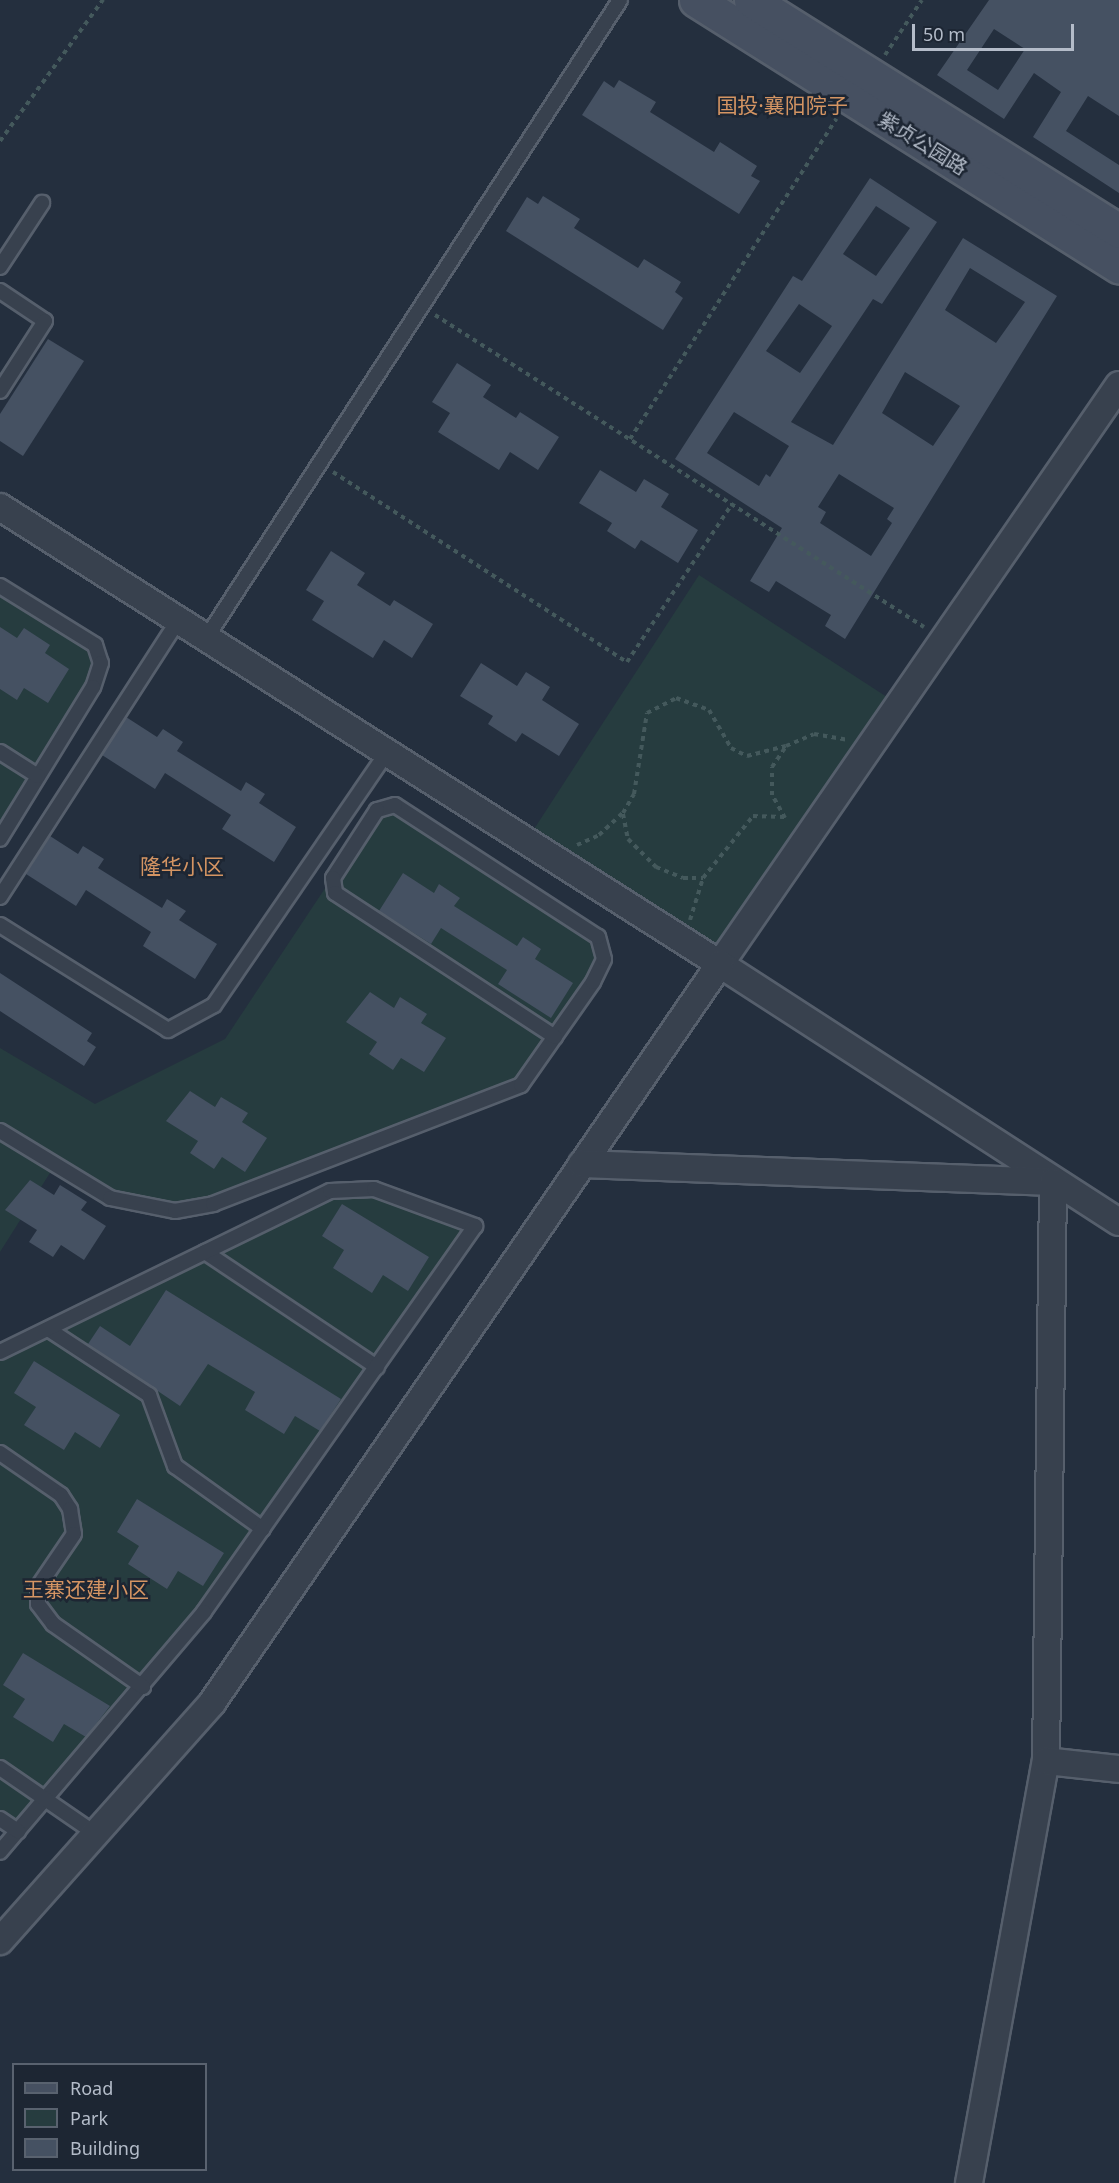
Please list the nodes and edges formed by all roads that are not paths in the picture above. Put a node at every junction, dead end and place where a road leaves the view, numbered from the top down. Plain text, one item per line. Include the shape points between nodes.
1 (620, 0) edge
2 (696, 0) edge
3 (750, 0) edge
4 (860, 86) junction
5 (42, 203) dead end
6 (1119, 231) edge
7 (1119, 266) edge
8 (0, 267) edge
9 (0, 291) edge
10 (1119, 385) edge
11 (0, 391) edge
12 (0, 507) edge
13 (0, 586) edge
14 (178, 619) junction
15 (207, 637) junction
16 (388, 751) junction
17 (0, 752) edge
18 (38, 776) junction
19 (0, 839) edge
20 (0, 897) edge
21 (0, 925) edge
22 (720, 964) junction
23 (555, 1036) junction
24 (0, 1131) edge
25 (582, 1164) junction
26 (1053, 1182) junction
27 (1119, 1222) edge
28 (206, 1252) junction
29 (48, 1329) junction
30 (0, 1352) edge
31 (377, 1367) junction
32 (0, 1453) edge
33 (263, 1529) junction
34 (143, 1687) junction
35 (1046, 1761) junction
36 (0, 1768) edge
37 (1119, 1769) edge
38 (45, 1799) junction
39 (0, 1819) edge
40 (18, 1831) junction
41 (96, 1834) junction
42 (0, 1852) edge
43 (0, 1941) edge
44 (969, 2183) edge

1 - 15 lane
2 - 4 street, 紫贞公园路
3 - 4 street, 紫贞公园路
4 - 6 street, 紫贞公园路
4 - 7 street, 紫贞公园路
5 - 8 lane
9 - 11 lane via 45,321
10 - 22 street
12 - 14 street
13 - 18 lane via 95,645 101,663 93,687
14 - 15 street
14 - 20 lane
15 - 16 street
16 - 21 lane via 214,1005 168,1030
16 - 22 street
17 - 18 lane
18 - 19 lane
22 - 25 street
22 - 26 street
23 - 23 lane via 335,893 333,878 377,810 395,805 598,937 604,959
23 - 24 lane via 521,1085 213,1204 184,1209 110,1198
25 - 26 street
25 - 41 street via 212,1703
26 - 27 street
26 - 35 street
28 - 29 lane
28 - 31 lane
28 - 31 lane via 330,1191 374,1189 475,1226
29 - 30 lane
29 - 33 lane via 149,1395 175,1466
31 - 33 lane
32 - 34 lane via 61,1495 70,1509 74,1534 38,1587 38,1604 52,1624
33 - 34 lane
34 - 38 lane
35 - 37 street
35 - 44 street
36 - 38 lane
38 - 40 lane
38 - 41 lane
39 - 40 lane
40 - 42 lane
41 - 43 street

